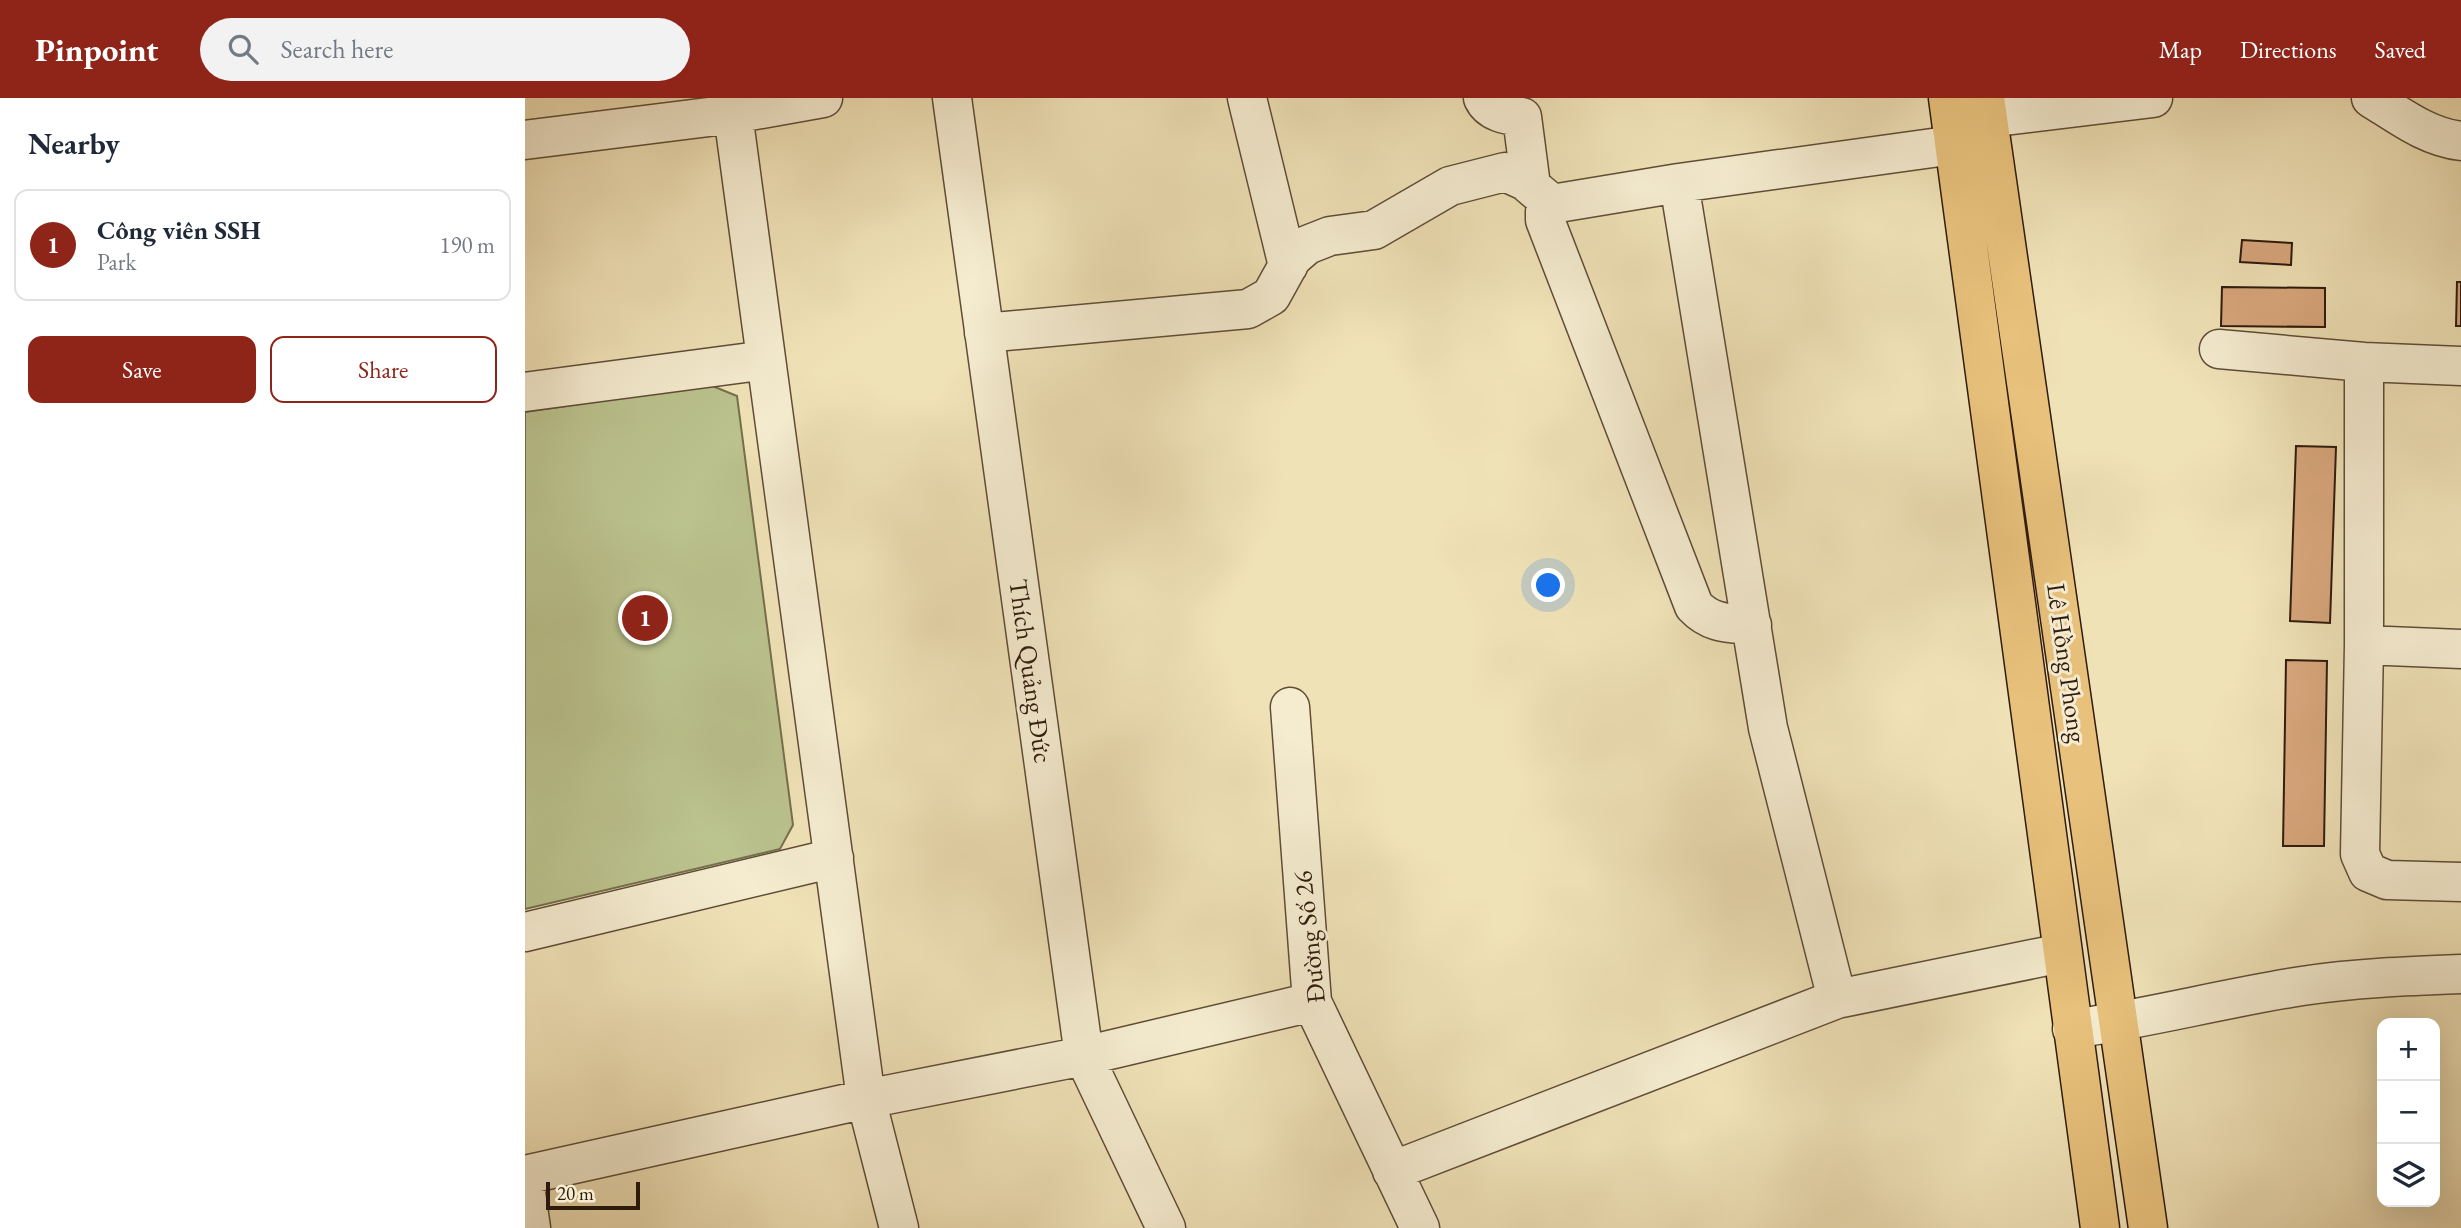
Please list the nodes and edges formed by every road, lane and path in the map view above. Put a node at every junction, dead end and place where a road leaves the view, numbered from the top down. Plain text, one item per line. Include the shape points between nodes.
1 (823, 98) edge
2 (952, 98) edge
3 (1247, 98) edge
4 (1483, 98) edge
5 (1948, 98) edge
6 (2153, 98) edge
7 (2371, 98) edge
8 (1987, 108) edge
9 (733, 114) junction
10 (525, 140) edge
11 (2461, 141) edge
12 (1954, 145) junction
13 (1679, 183) junction
14 (1541, 195) junction
15 (1289, 266) junction
16 (984, 333) junction
17 (2219, 349) dead end
18 (766, 360) junction
19 (2364, 362) junction
20 (2461, 366) edge
21 (525, 393) edge
22 (1752, 625) junction
23 (2364, 645) junction
24 (2461, 649) edge
25 (1290, 707) dead end
26 (834, 858) junction
27 (2461, 882) edge
28 (525, 932) edge
29 (2062, 953) junction
30 (2461, 974) edge
31 (1836, 999) junction
32 (1312, 1003) junction
33 (2119, 1023) junction
34 (2072, 1029) junction
35 (1084, 1056) junction
36 (866, 1099) junction
37 (1392, 1171) junction
38 (525, 1175) edge
39 (525, 1186) edge
40 (531, 1228) edge
41 (899, 1228) edge
42 (1166, 1228) edge
43 (1420, 1228) edge
44 (2100, 1228) edge
45 (2148, 1228) edge

1 - 9 street
2 - 16 street, Thích Quảng Đức
3 - 15 street
4 - 14 street via 1500,113 1522,117
5 - 12 main road, Lê Hồng Phong
6 - 8 street
7 - 11 street via 2422,130
8 - 12 main road
8 - 33 main road, Lê Hồng Phong
9 - 10 street
9 - 18 street
12 - 13 street
12 - 29 main road, Lê Hồng Phong
13 - 14 street
13 - 22 street
14 - 15 street via 1505,172 1450,186 1374,230 1330,236 1307,245
14 - 22 street via 1545,220 1694,606 1716,622
15 - 16 street via 1271,296 1248,309
16 - 35 street, Thích Quảng Đức
17 - 19 street
18 - 21 street
18 - 26 street
19 - 20 street
19 - 23 street
22 - 31 street via 1769,728
23 - 24 street
23 - 27 street via 2360,854 2368,872 2387,880
25 - 32 street, Đường Số 26
26 - 28 street
26 - 36 street
29 - 31 street
29 - 34 main road, Lê Hồng Phong
30 - 33 street via 2326,982
31 - 37 street
32 - 35 street
32 - 37 street, Đường Số 26
33 - 34 street
33 - 45 main road, Lê Hồng Phong
34 - 44 main road, Lê Hồng Phong
35 - 36 street
35 - 42 street, Thích Quảng Đức
36 - 38 street
36 - 41 street
37 - 43 street, Đường Số 26
39 - 40 street

